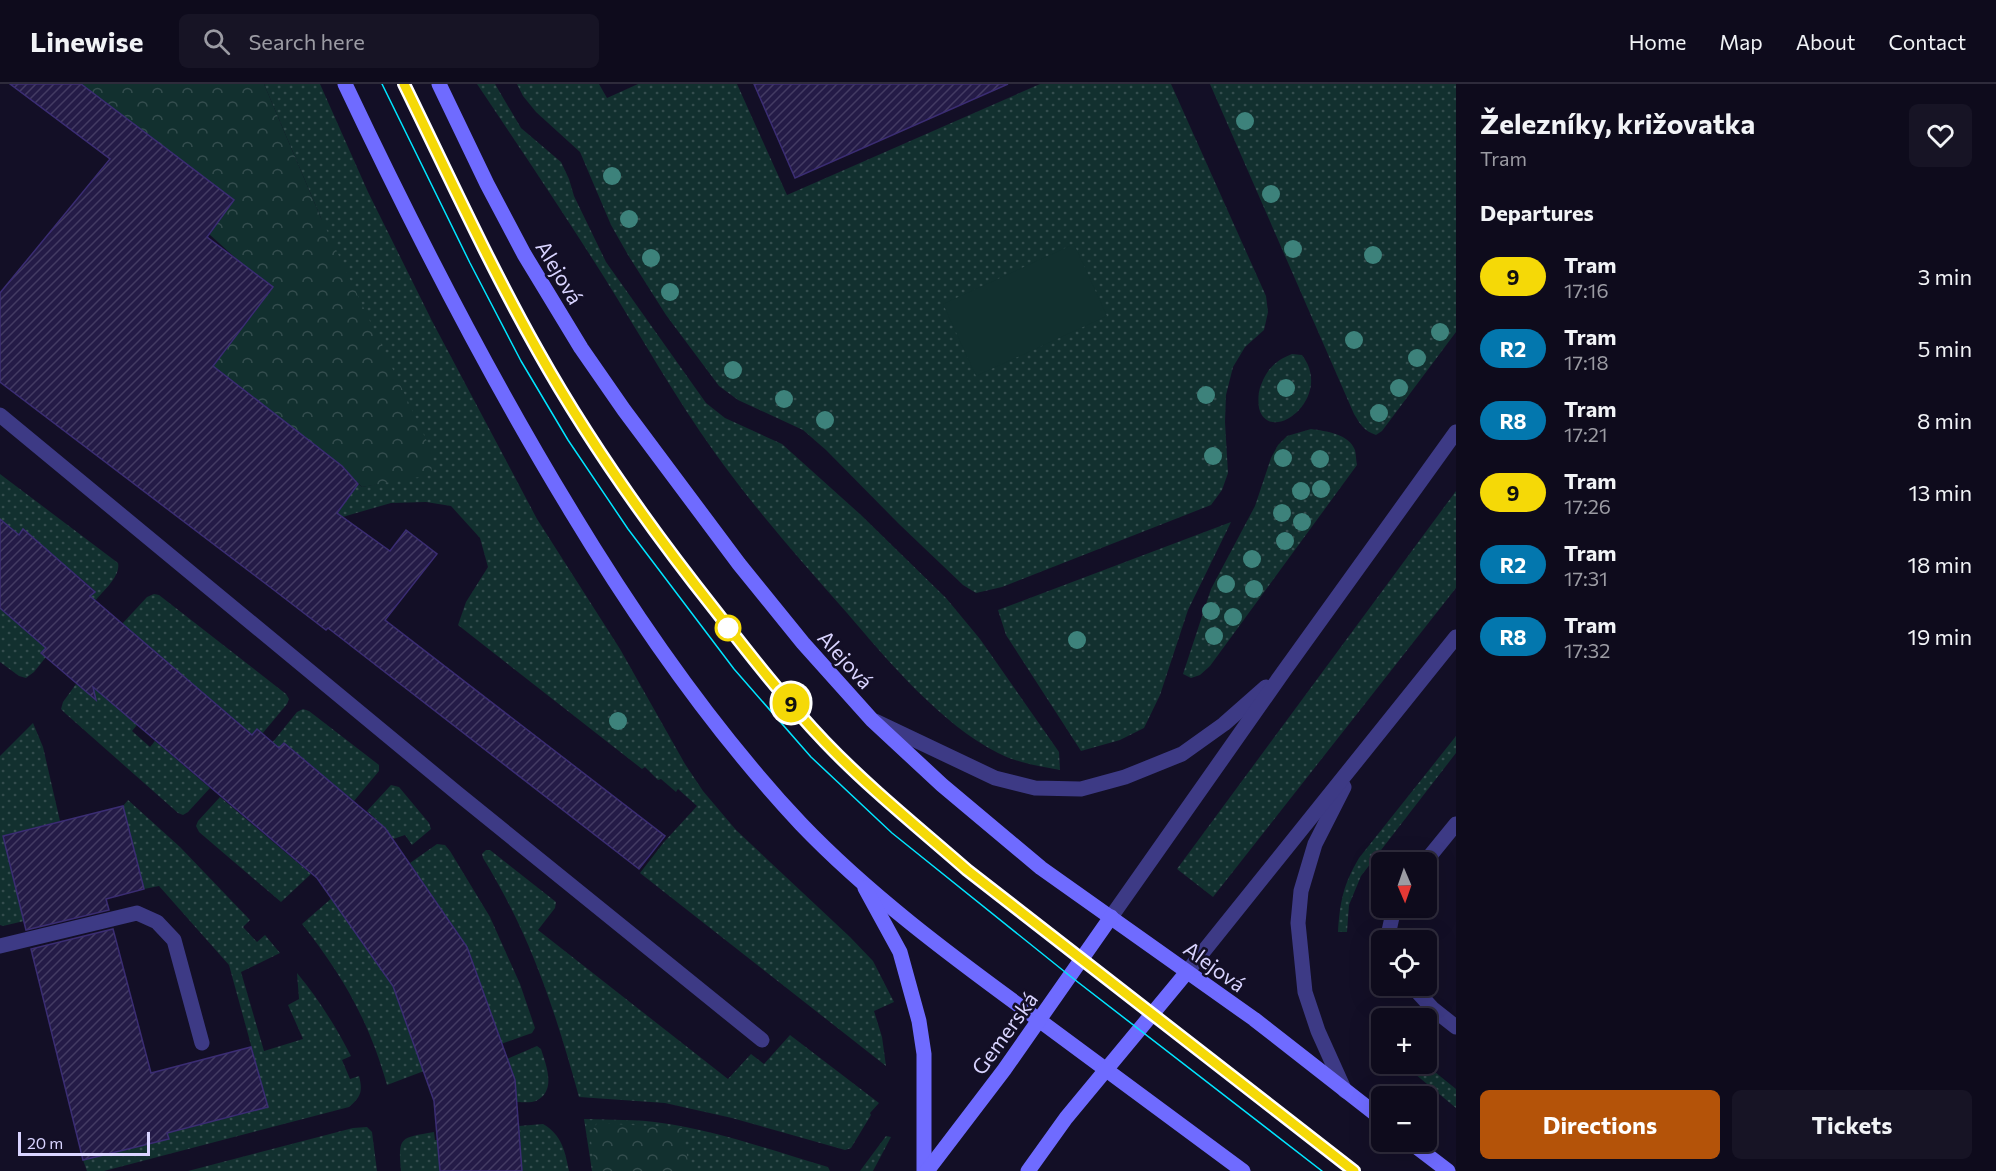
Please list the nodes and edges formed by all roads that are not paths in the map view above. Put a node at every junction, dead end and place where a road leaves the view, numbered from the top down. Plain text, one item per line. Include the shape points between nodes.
1 (345, 84) edge
2 (439, 84) edge
3 (0, 415) edge
4 (1456, 432) edge
5 (1456, 637) edge
6 (1284, 671) junction
7 (872, 720) junction
8 (1361, 755) junction
9 (1456, 824) edge
10 (1433, 852) edge
11 (861, 880) junction
12 (1111, 917) junction
13 (0, 946) edge
14 (1187, 972) junction
15 (1422, 996) edge
16 (1039, 1020) junction
17 (1456, 1028) edge
18 (762, 1040) dead end
19 (202, 1043) dead end
20 (1107, 1070) junction
21 (1345, 1091) junction
22 (1371, 1111) edge
23 (1423, 1152) edge
24 (926, 1171) edge
25 (1028, 1171) edge
26 (1243, 1171) edge
27 (1448, 1171) edge

1 - 11 street via 429,258 517,423 645,628 750,767 803,826
2 - 7 street, Alejová via 524,254 599,374 739,564
3 - 18 street
4 - 6 street
5 - 8 street
6 - 7 street via 1224,724 1182,754 1163,764 1081,789 1035,788 995,778
6 - 12 street
7 - 12 street, Alejová via 1041,868
8 - 14 street
8 - 21 street via 1315,844 1298,907 1305,992
9 - 10 street
11 - 16 street via 948,953
11 - 24 street via 900,952 919,1021 924,1054
12 - 14 street, Alejová
12 - 16 street, Gemerská
13 - 19 street via 137,913 157,922 174,940
14 - 20 street
14 - 21 street, Alejová
15 - 17 street
16 - 20 street
16 - 24 street, Gemerská
20 - 25 street
20 - 26 street
21 - 22 street, Alejová
23 - 27 street

